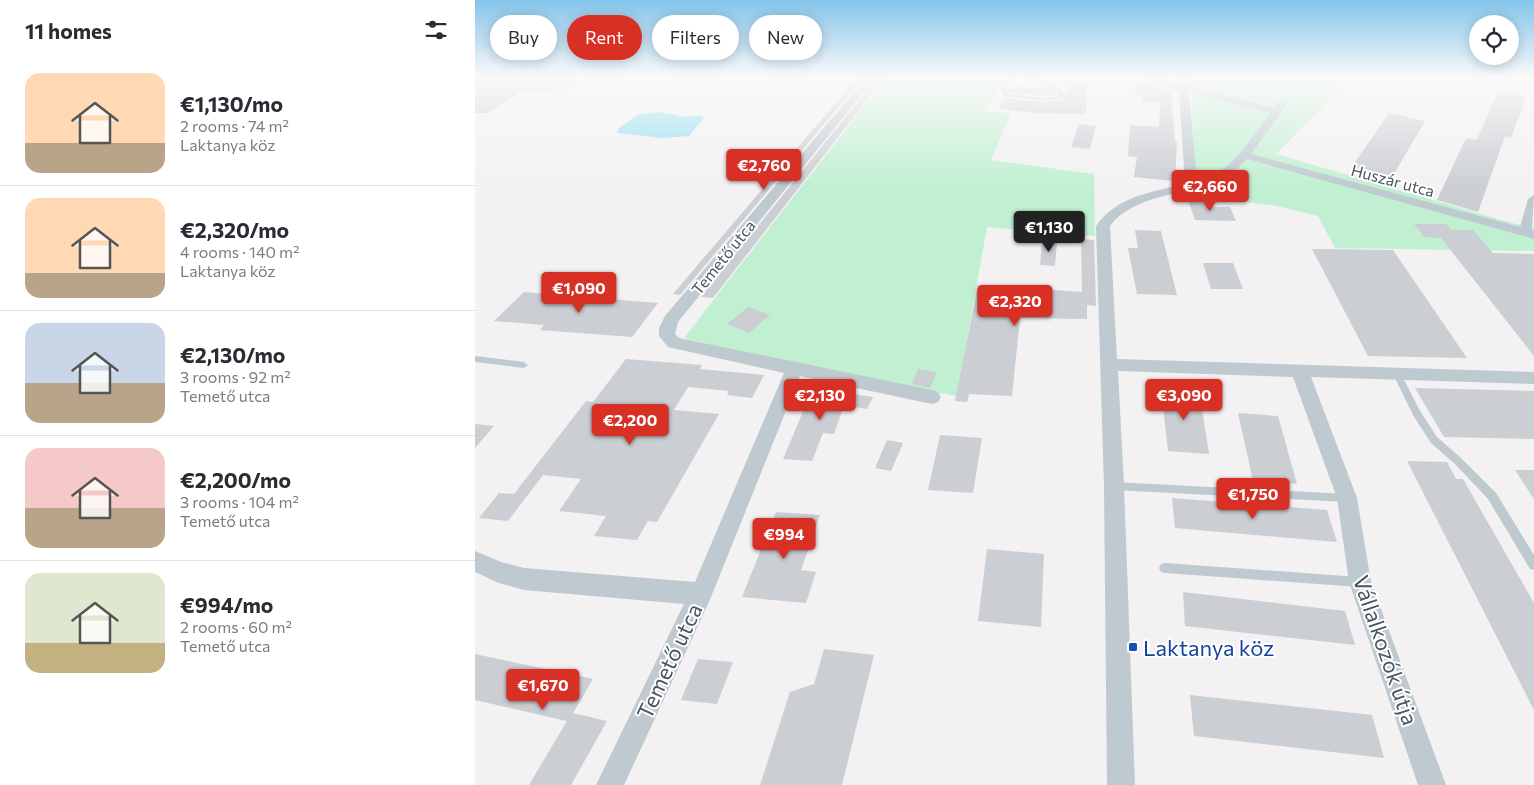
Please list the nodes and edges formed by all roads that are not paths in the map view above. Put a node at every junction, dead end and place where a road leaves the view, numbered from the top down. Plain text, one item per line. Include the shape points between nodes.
1 (841, 115) edge
2 (1185, 115) edge
3 (1273, 115) edge
4 (1244, 155) junction
5 (1191, 186) junction
6 (1534, 199) edge
7 (1530, 234) edge
8 (475, 360) edge
9 (524, 364) dead end
10 (1110, 365) junction
11 (794, 369) junction
12 (1299, 372) junction
13 (1397, 374) junction
14 (1534, 378) edge
15 (932, 397) dead end
16 (1114, 486) junction
17 (1347, 498) junction
18 (475, 561) edge
19 (1534, 565) edge
20 (1165, 568) dead end
21 (1359, 582) junction
22 (701, 594) junction
23 (610, 785) edge
24 (1121, 785) edge
25 (1432, 785) edge

1 - 11 street, Temető utca via 667,328 669,340 675,343
2 - 5 street
3 - 4 street
4 - 5 street via 1230,170
4 - 7 street, Huszár utca
5 - 10 street via 1131,203 1105,219
6 - 7 street
8 - 9 lane
10 - 12 street
10 - 16 street
11 - 15 street, Temető utca
11 - 22 street, Temető utca
12 - 13 street
12 - 17 street, Vállalkozók útja
13 - 14 street
13 - 19 lane via 1415,413 1434,440 1492,496
16 - 17 lane
16 - 24 street
17 - 21 street, Vállalkozók útja
18 - 22 street via 523,579
20 - 21 lane
21 - 25 street, Vállalkozók útja
22 - 23 street, Temető utca

